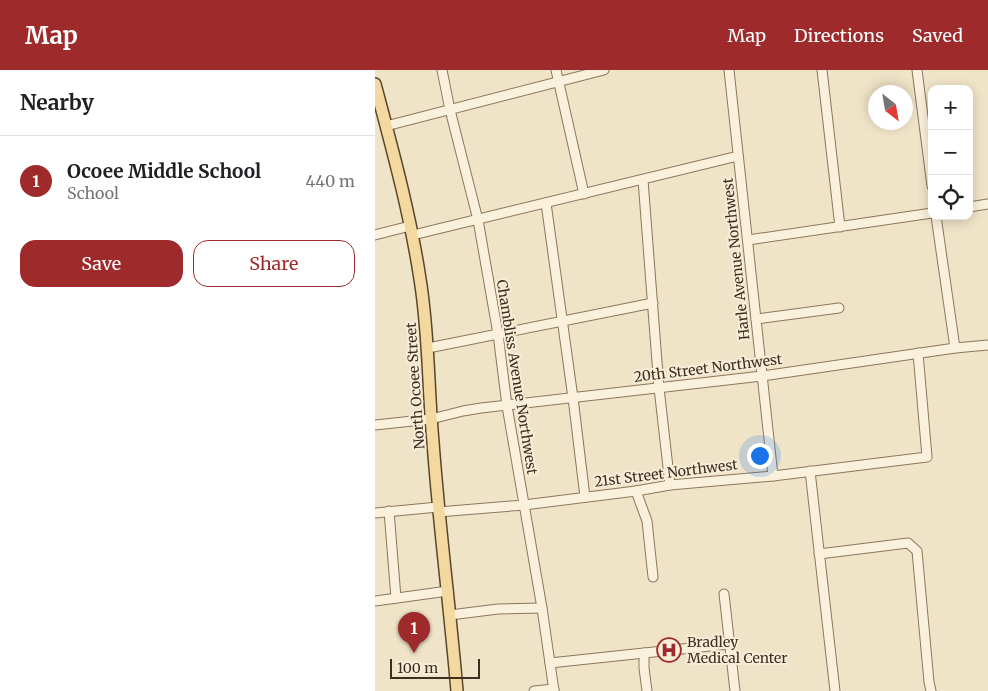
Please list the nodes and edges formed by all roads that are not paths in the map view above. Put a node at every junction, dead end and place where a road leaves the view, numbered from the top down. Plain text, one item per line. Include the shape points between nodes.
1 (442, 70) edge
2 (556, 70) edge
3 (604, 70) edge
4 (729, 70) edge
5 (822, 70) edge
6 (917, 70) edge
7 (559, 82) junction
8 (375, 84) edge
9 (451, 110) junction
10 (386, 126) junction
11 (739, 156) junction
12 (931, 175) edge
13 (643, 180) junction
14 (584, 194) junction
15 (546, 203) junction
16 (988, 204) edge
17 (973, 206) edge
18 (928, 214) edge
19 (478, 220) junction
20 (937, 220) edge
21 (840, 227) junction
22 (411, 231) junction
23 (375, 235) edge
24 (748, 240) junction
25 (653, 303) junction
26 (839, 308) dead end
27 (756, 319) junction
28 (563, 320) junction
29 (498, 334) junction
30 (988, 345) edge
31 (428, 348) junction
32 (955, 348) junction
33 (918, 353) junction
34 (762, 376) junction
35 (659, 388) junction
36 (573, 398) junction
37 (507, 406) junction
38 (431, 419) junction
39 (375, 425) edge
40 (810, 471) junction
41 (773, 476) junction
42 (669, 485) junction
43 (636, 490) junction
44 (585, 496) junction
45 (523, 505) junction
46 (438, 509) junction
47 (389, 511) junction
48 (375, 513) edge
49 (819, 554) junction
50 (653, 577) dead end
51 (448, 591) junction
52 (724, 594) dead end
53 (396, 598) junction
54 (375, 601) edge
55 (542, 608) junction
56 (450, 615) junction
57 (729, 644) junction
58 (644, 653) junction
59 (550, 663) junction
60 (554, 690) edge
61 (457, 691) edge
62 (534, 691) edge
63 (647, 691) edge
64 (735, 691) edge
65 (835, 691) edge
66 (931, 691) edge

1 - 9 street, Chambliss Avenue Northwest
2 - 7 street
3 - 7 street
4 - 11 street, Harle Avenue Northwest
5 - 21 street
6 - 12 street
7 - 9 street
7 - 14 street
8 - 10 main road, North Ocoee Street
9 - 10 street
9 - 19 street, Chambliss Avenue Northwest
10 - 22 main road, North Ocoee Street
11 - 13 street
11 - 24 street, Harle Avenue Northwest
13 - 14 street
13 - 25 street
14 - 15 street
15 - 19 street
15 - 28 street
16 - 17 street
18 - 21 street
19 - 22 street
19 - 29 street, Chambliss Avenue Northwest
20 - 32 street
21 - 24 street
22 - 23 street
22 - 31 main road, North Ocoee Street via 421,281
24 - 27 street, Harle Avenue Northwest
25 - 28 street
25 - 35 street
26 - 27 street
27 - 34 street, Harle Avenue Northwest
28 - 29 street
28 - 36 street
29 - 31 street
29 - 37 street, Chambliss Avenue Northwest
30 - 32 street, 20th Street Northwest
31 - 38 main road, North Ocoee Street
32 - 33 street, 20th Street Northwest
33 - 34 street, 20th Street Northwest
33 - 40 street, 21st Street Northwest via 927,457
34 - 35 street, 20th Street Northwest
34 - 41 street, Harle Avenue Northwest
35 - 36 street, 20th Street Northwest
35 - 42 street
36 - 37 street, 20th Street Northwest
36 - 44 street
37 - 38 street, 20th Street Northwest
37 - 45 street, Chambliss Avenue Northwest
38 - 39 street, 20th Street Northwest
38 - 46 main road, North Ocoee Street
40 - 41 street, 21st Street Northwest
40 - 49 street
41 - 42 street, 21st Street Northwest
42 - 43 street, 21st Street Northwest
43 - 44 street, 21st Street Northwest
43 - 50 street via 647,521
44 - 45 street, 21st Street Northwest
45 - 46 street, 21st Street Northwest
45 - 55 street, Chambliss Avenue Northwest
46 - 47 street, 21st Street Northwest
46 - 51 main road, North Ocoee Street
47 - 48 street, 21st Street Northwest
47 - 53 street
49 - 65 street
49 - 66 street via 908,543 917,551
51 - 53 street
51 - 56 main road, North Ocoee Street
52 - 57 street
53 - 54 street
55 - 56 street
55 - 59 street, Chambliss Avenue Northwest
56 - 61 main road, North Ocoee Street
57 - 58 street
57 - 64 street
58 - 59 street
58 - 63 street
59 - 60 street, Chambliss Avenue Northwest
60 - 62 street

